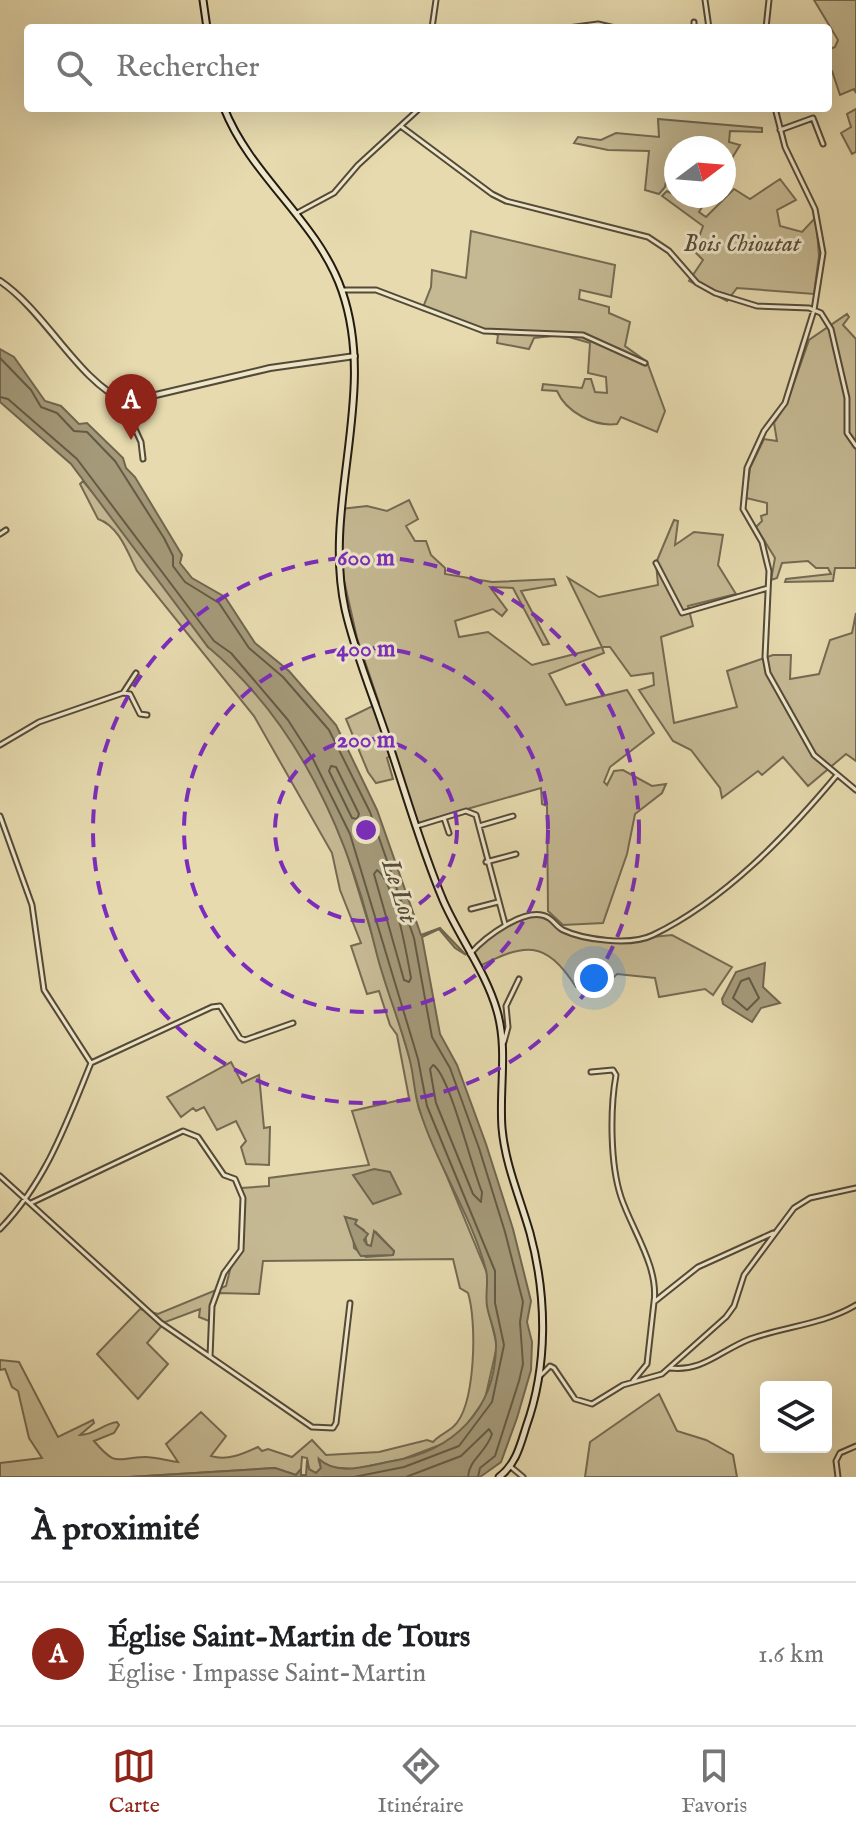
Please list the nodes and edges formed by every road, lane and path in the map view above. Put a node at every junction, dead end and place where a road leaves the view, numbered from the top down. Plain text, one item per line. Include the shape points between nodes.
1 (203, 0) edge
2 (436, 0) edge
3 (705, 0) edge
4 (769, 0) edge
5 (206, 24) edge
6 (433, 24) edge
7 (708, 24) edge
8 (766, 24) edge
9 (226, 112) edge
10 (416, 112) edge
11 (776, 112) edge
12 (402, 127) junction
13 (780, 130) junction
14 (823, 144) dead end
15 (295, 214) junction
16 (0, 281) edge
17 (342, 290) junction
18 (814, 310) junction
19 (355, 356) junction
20 (645, 363) dead end
21 (122, 400) junction
22 (856, 446) edge
23 (143, 459) dead end
24 (6, 530) dead end
25 (0, 534) edge
26 (656, 563) dead end
27 (768, 588) junction
28 (136, 673) dead end
29 (123, 693) junction
30 (147, 715) dead end
31 (0, 745) edge
32 (837, 775) junction
33 (856, 790) edge
34 (0, 816) edge
35 (513, 816) dead end
36 (444, 818) junction
37 (417, 826) junction
38 (479, 826) junction
39 (449, 833) dead end
40 (516, 854) dead end
41 (486, 862) junction
42 (498, 902) junction
43 (471, 909) dead end
44 (505, 924) junction
45 (470, 954) junction
46 (519, 979) dead end
47 (293, 1023) dead end
48 (502, 1045) junction
49 (91, 1063) junction
50 (591, 1072) dead end
51 (0, 1176) edge
52 (856, 1188) edge
53 (28, 1202) junction
54 (0, 1229) edge
55 (774, 1233) junction
56 (654, 1302) junction
57 (350, 1303) dead end
58 (856, 1305) edge
59 (210, 1357) junction
60 (670, 1368) junction
61 (539, 1379) junction
62 (633, 1381) junction
63 (856, 1446) edge
64 (511, 1467) junction
65 (499, 1477) edge
66 (523, 1477) edge
67 (838, 1477) edge

1 - 5 main road
2 - 6 street
3 - 7 street
4 - 8 street
9 - 15 main road via 250,159
10 - 12 street
11 - 13 street
12 - 15 street via 334,193
12 - 18 street via 506,201 648,237 715,293 757,306
13 - 14 street via 813,118
13 - 18 street via 821,230
15 - 17 main road
16 - 21 street
17 - 19 main road
17 - 20 street via 376,290 484,331 583,335
18 - 22 street via 829,325 847,398 847,433
18 - 27 street via 785,403 747,468 743,509 767,555
19 - 21 street via 270,368 135,402
19 - 37 main road via 337,558 346,611
21 - 23 street
24 - 25 street
26 - 27 street via 682,613
27 - 32 street via 768,673 814,755
28 - 29 street
29 - 30 street
29 - 31 street via 39,722
32 - 33 street
32 - 44 street via 759,858 696,911 652,935 622,940 586,936 561,930 550,918 537,915
34 - 49 street via 32,905 44,990
35 - 38 street
36 - 37 street
36 - 38 street via 471,812
36 - 39 street
37 - 45 main road via 435,881
38 - 41 street
40 - 41 street
41 - 42 street
42 - 43 street
42 - 44 street
44 - 45 street via 486,935
45 - 48 main road via 490,989
46 - 48 street via 506,1006 508,1037
47 - 49 street via 245,1040 220,1006 212,1007
48 - 61 main road via 502,1128 536,1258 543,1316
49 - 53 street
50 - 56 street via 613,1070 616,1075 610,1104 620,1194 651,1267
51 - 53 street
52 - 55 street via 801,1202
53 - 54 street
53 - 59 street via 161,1323
53 - 59 street via 183,1131 198,1137 224,1175 235,1179 243,1198 241,1250 224,1273 212,1306
55 - 56 street via 698,1267
55 - 60 street via 744,1275 726,1317
56 - 62 street via 647,1364
57 - 59 street via 333,1428 312,1427
58 - 60 street via 831,1320 747,1340 694,1368
60 - 62 street
61 - 62 street via 554,1368 585,1405 601,1402
61 - 64 main road
63 - 67 street via 840,1453
64 - 65 main road
64 - 66 street

